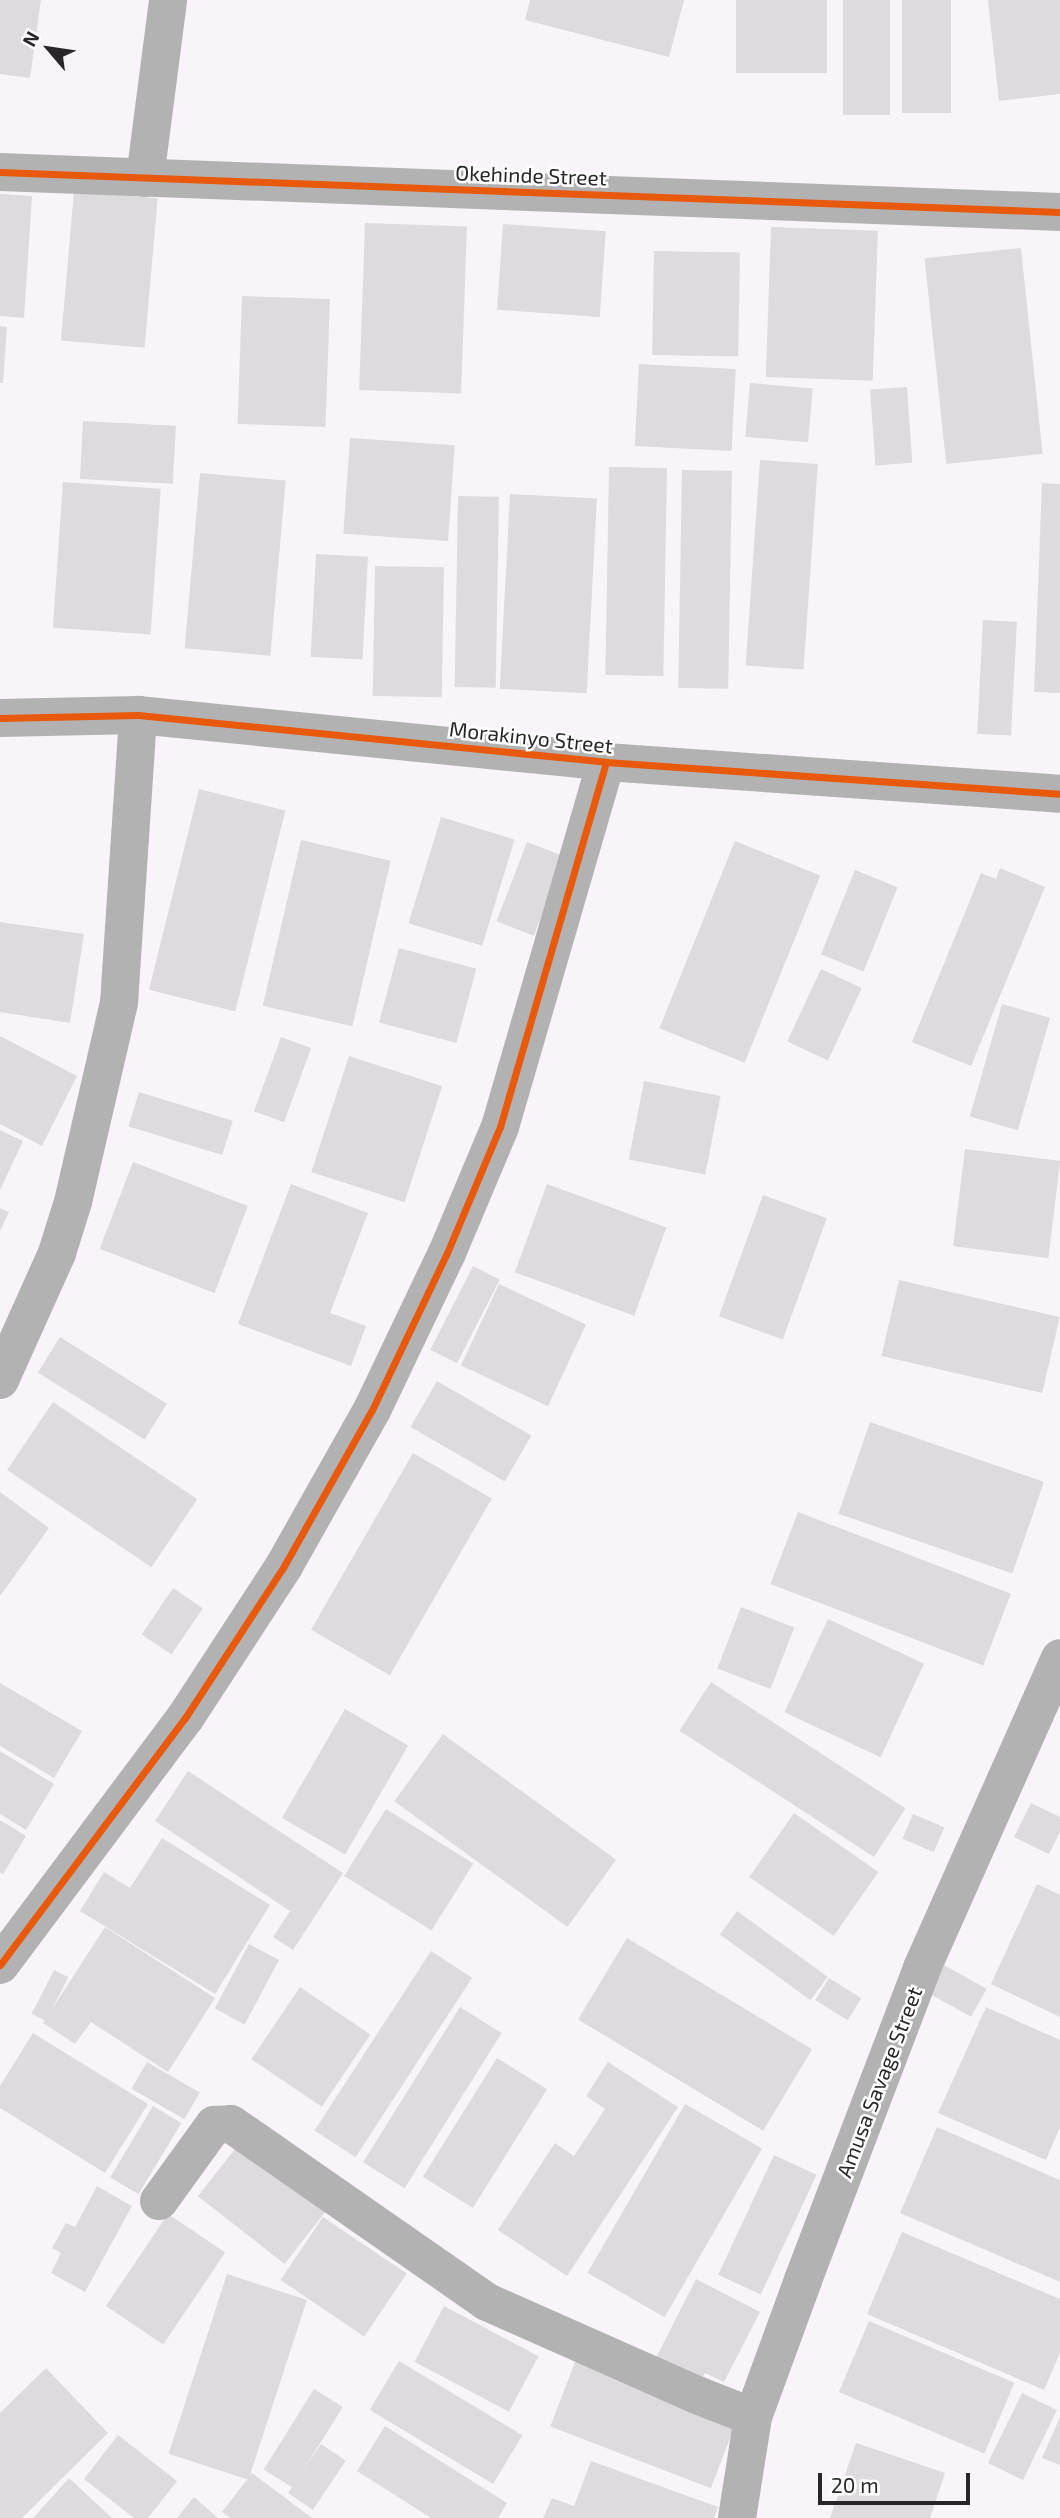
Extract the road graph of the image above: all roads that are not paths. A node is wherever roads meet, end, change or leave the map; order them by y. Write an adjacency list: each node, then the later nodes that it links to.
1 (168, 0): 3 (street)
2 (0, 172): 3 (street, Okehinde Street)
3 (145, 178): 4 (street, Okehinde Street)
4 (1060, 212)
5 (138, 715): 6 (street, Morakinyo Street); 7 (street, Morakinyo Street); 9 (street)
6 (0, 718)
7 (606, 762): 8 (street, Morakinyo Street); 11 (street)
8 (1060, 794)
9 (0, 1380)
10 (1060, 1658): 13 (street, Amusa Savage Street)
11 (0, 1965)
12 (159, 2201): 13 (street)
13 (753, 2417): 14 (street, Amusa Savage Street)
14 (737, 2518)

